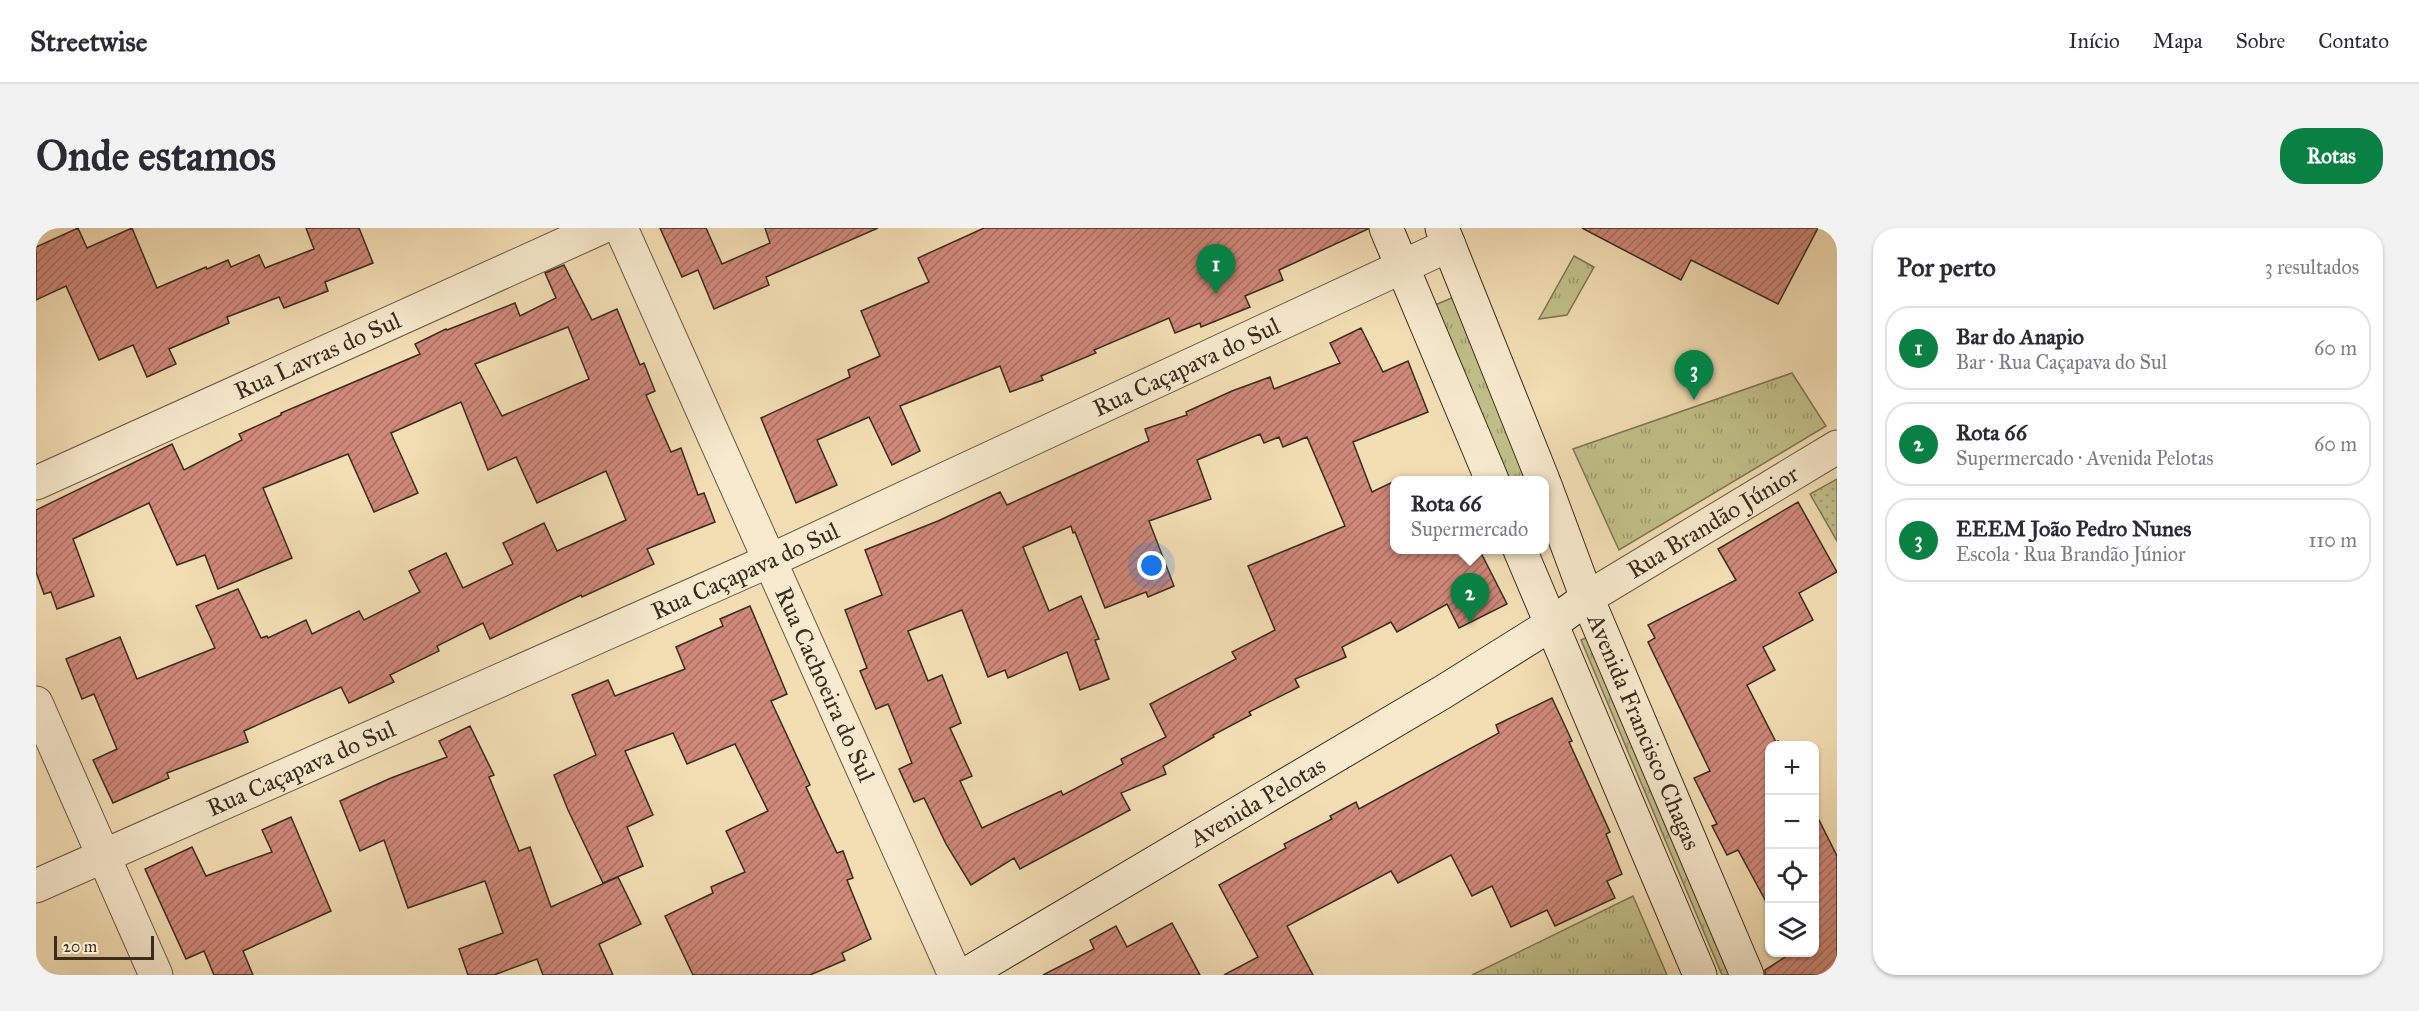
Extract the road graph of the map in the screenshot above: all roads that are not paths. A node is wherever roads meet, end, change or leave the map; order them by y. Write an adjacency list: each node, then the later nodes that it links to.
1 (600, 228): 9 (street, Rua Lavras do Sul)
2 (621, 228): 12 (street, Rua Cachoeira do Sul)
3 (1386, 228): 5 (street)
4 (1445, 237): 5 (street, Rua Caçapava do Sul); 8 (street)
5 (1402, 266): 7 (street); 12 (street, Rua Caçapava do Sul)
6 (1837, 447): 13 (street, Rua Brandão Júnior)
7 (1490, 476)
8 (1541, 476)
9 (36, 483)
10 (1549, 496): 13 (street, Avenida Francisco Chagas)
11 (1522, 554): 14 (street, Avenida Francisco Chagas)
12 (770, 561): 16 (street, Rua Caçapava do Sul); 19 (street, Rua Cachoeira do Sul)
13 (1587, 598): 14 (street, Rua Brandão Júnior); 22 (street, Avenida Francisco Chagas)
14 (1550, 625): 20 (street, Avenida Pelotas); 21 (street, Avenida Francisco Chagas)
15 (36, 704): 16 (street)
16 (104, 856): 17 (street, Rua Caçapava do Sul); 18 (street)
17 (36, 886)
18 (156, 975)
19 (955, 975)
20 (965, 975)
21 (1700, 975)
22 (1746, 975)

